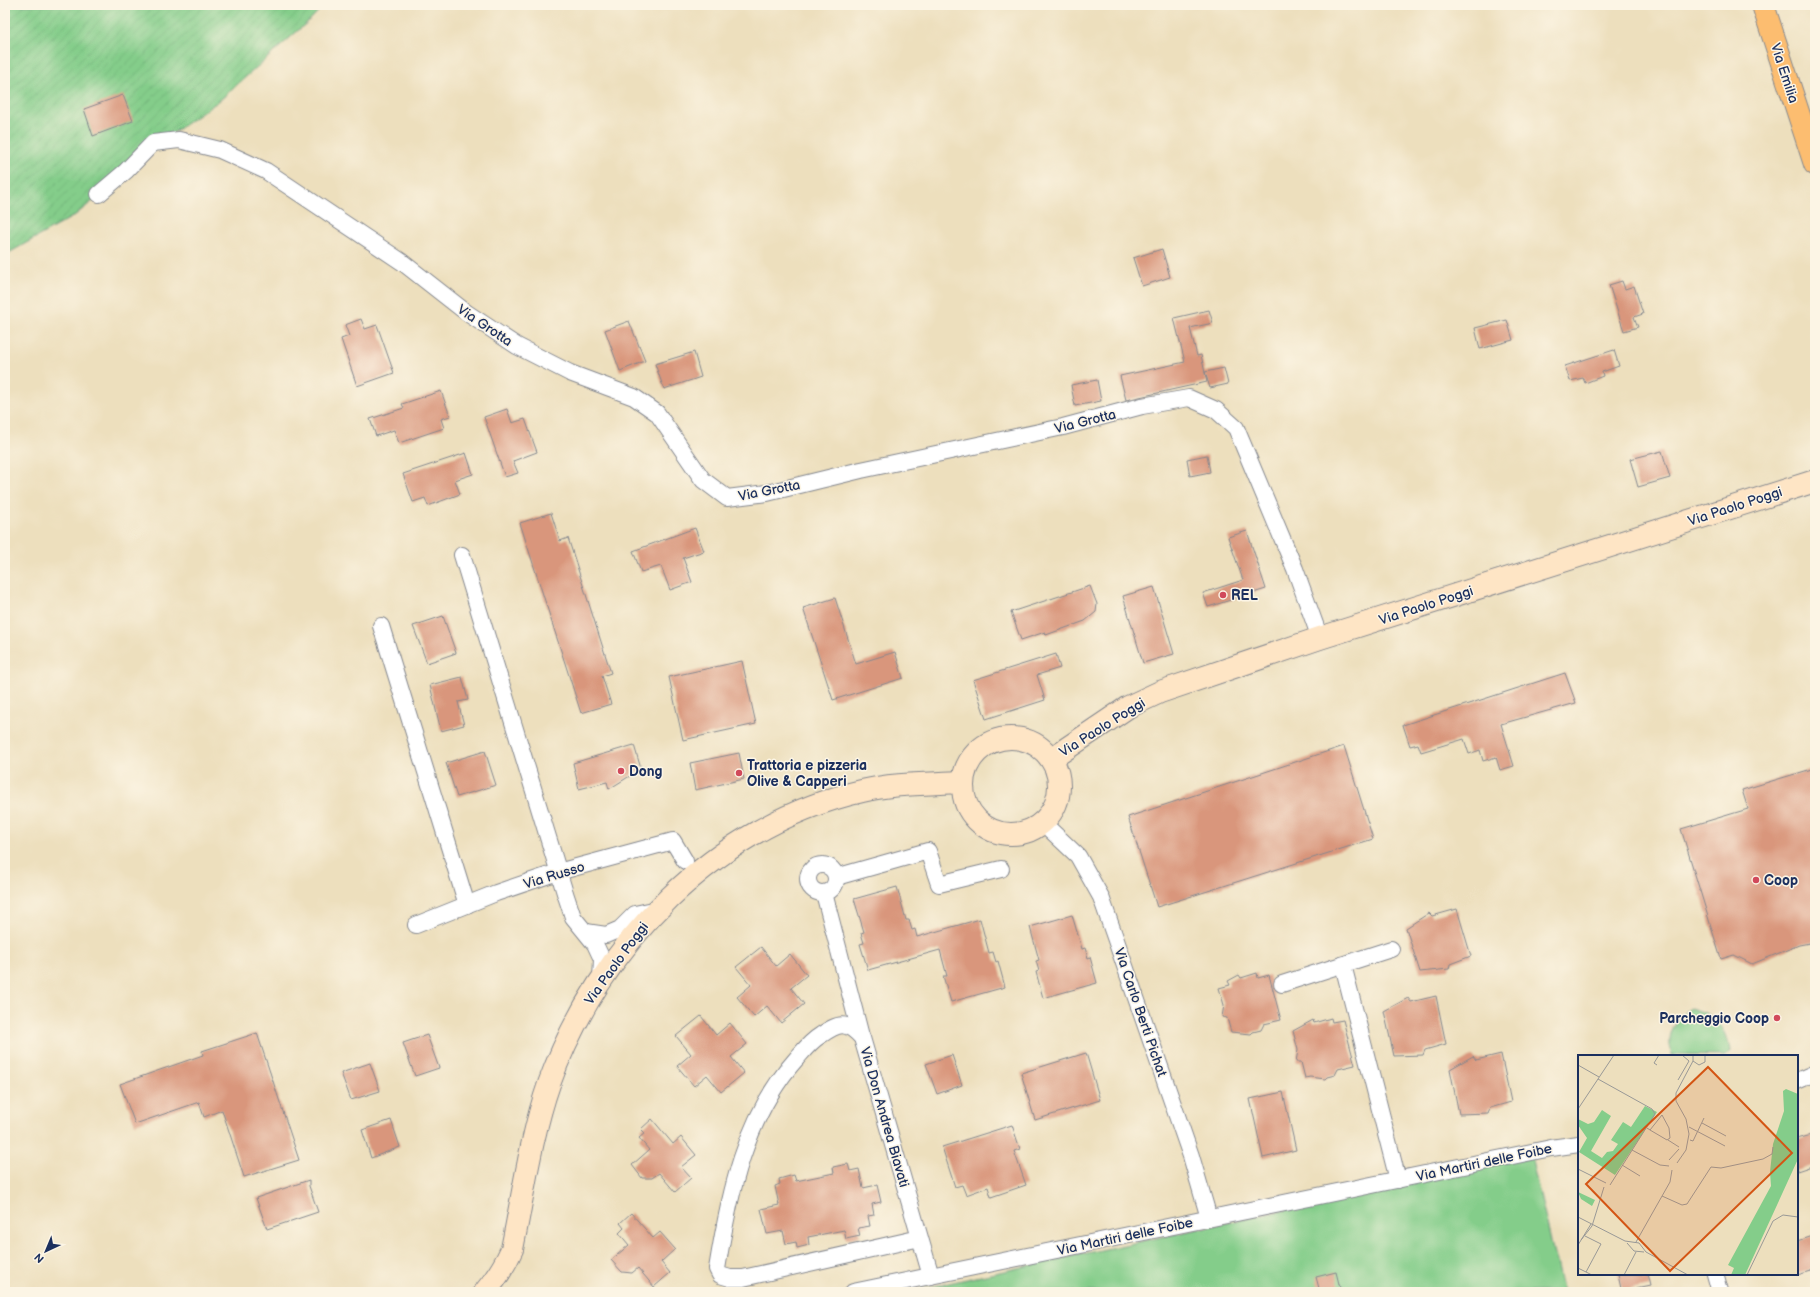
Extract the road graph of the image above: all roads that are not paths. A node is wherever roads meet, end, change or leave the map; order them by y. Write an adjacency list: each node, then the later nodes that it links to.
1 (1763, 5): 2 (main road, Via Emilia)
2 (1815, 164)
3 (99, 194): 7 (street, Via Grotta)
4 (1815, 481): 7 (main road, Via Paolo Poggi)
5 (462, 556): 13 (street)
6 (381, 626): 16 (street)
7 (1320, 638): 8 (main road, Via Paolo Poggi)
8 (1051, 759): 9 (main road); 10 (main road)
9 (962, 782): 10 (main road); 17 (main road, Via Paolo Poggi)
10 (1042, 822): 29 (street, Via Carlo Berti Pichat)
11 (685, 861): 13 (street, Via Russo)
12 (1000, 869): 14 (street)
13 (558, 872): 16 (street, Via Russo); 19 (street)
14 (836, 877): 15 (street); 15 (street)
15 (824, 893): 24 (street)
16 (467, 905): 18 (street, Via Russo)
17 (658, 909): 19 (street); 22 (main road, Via Paolo Poggi)
18 (416, 925)
19 (586, 932): 22 (street)
20 (1391, 949): 21 (street)
21 (1343, 965): 23 (street); 28 (street, Via Martiri delle Foibe)
22 (601, 979): 33 (main road, Via Paolo Poggi)
23 (1282, 984)
24 (862, 1038): 30 (street, Via Don Andrea Biavati); 30 (street, Via Don Andrea Biavati)
25 (1815, 1073): 26 (street)
26 (1798, 1081)
27 (1576, 1143): 28 (street, Via Martiri delle Foibe)
28 (1398, 1180): 29 (street, Via Martiri delle Foibe)
29 (1208, 1218): 32 (street, Via Martiri delle Foibe)
30 (920, 1238): 32 (street, Via Don Andrea Biavati)
31 (1715, 1275): 35 (street)
32 (931, 1276): 34 (street, Via Martiri delle Foibe)
33 (485, 1292)
34 (853, 1292)
35 (1720, 1292)

